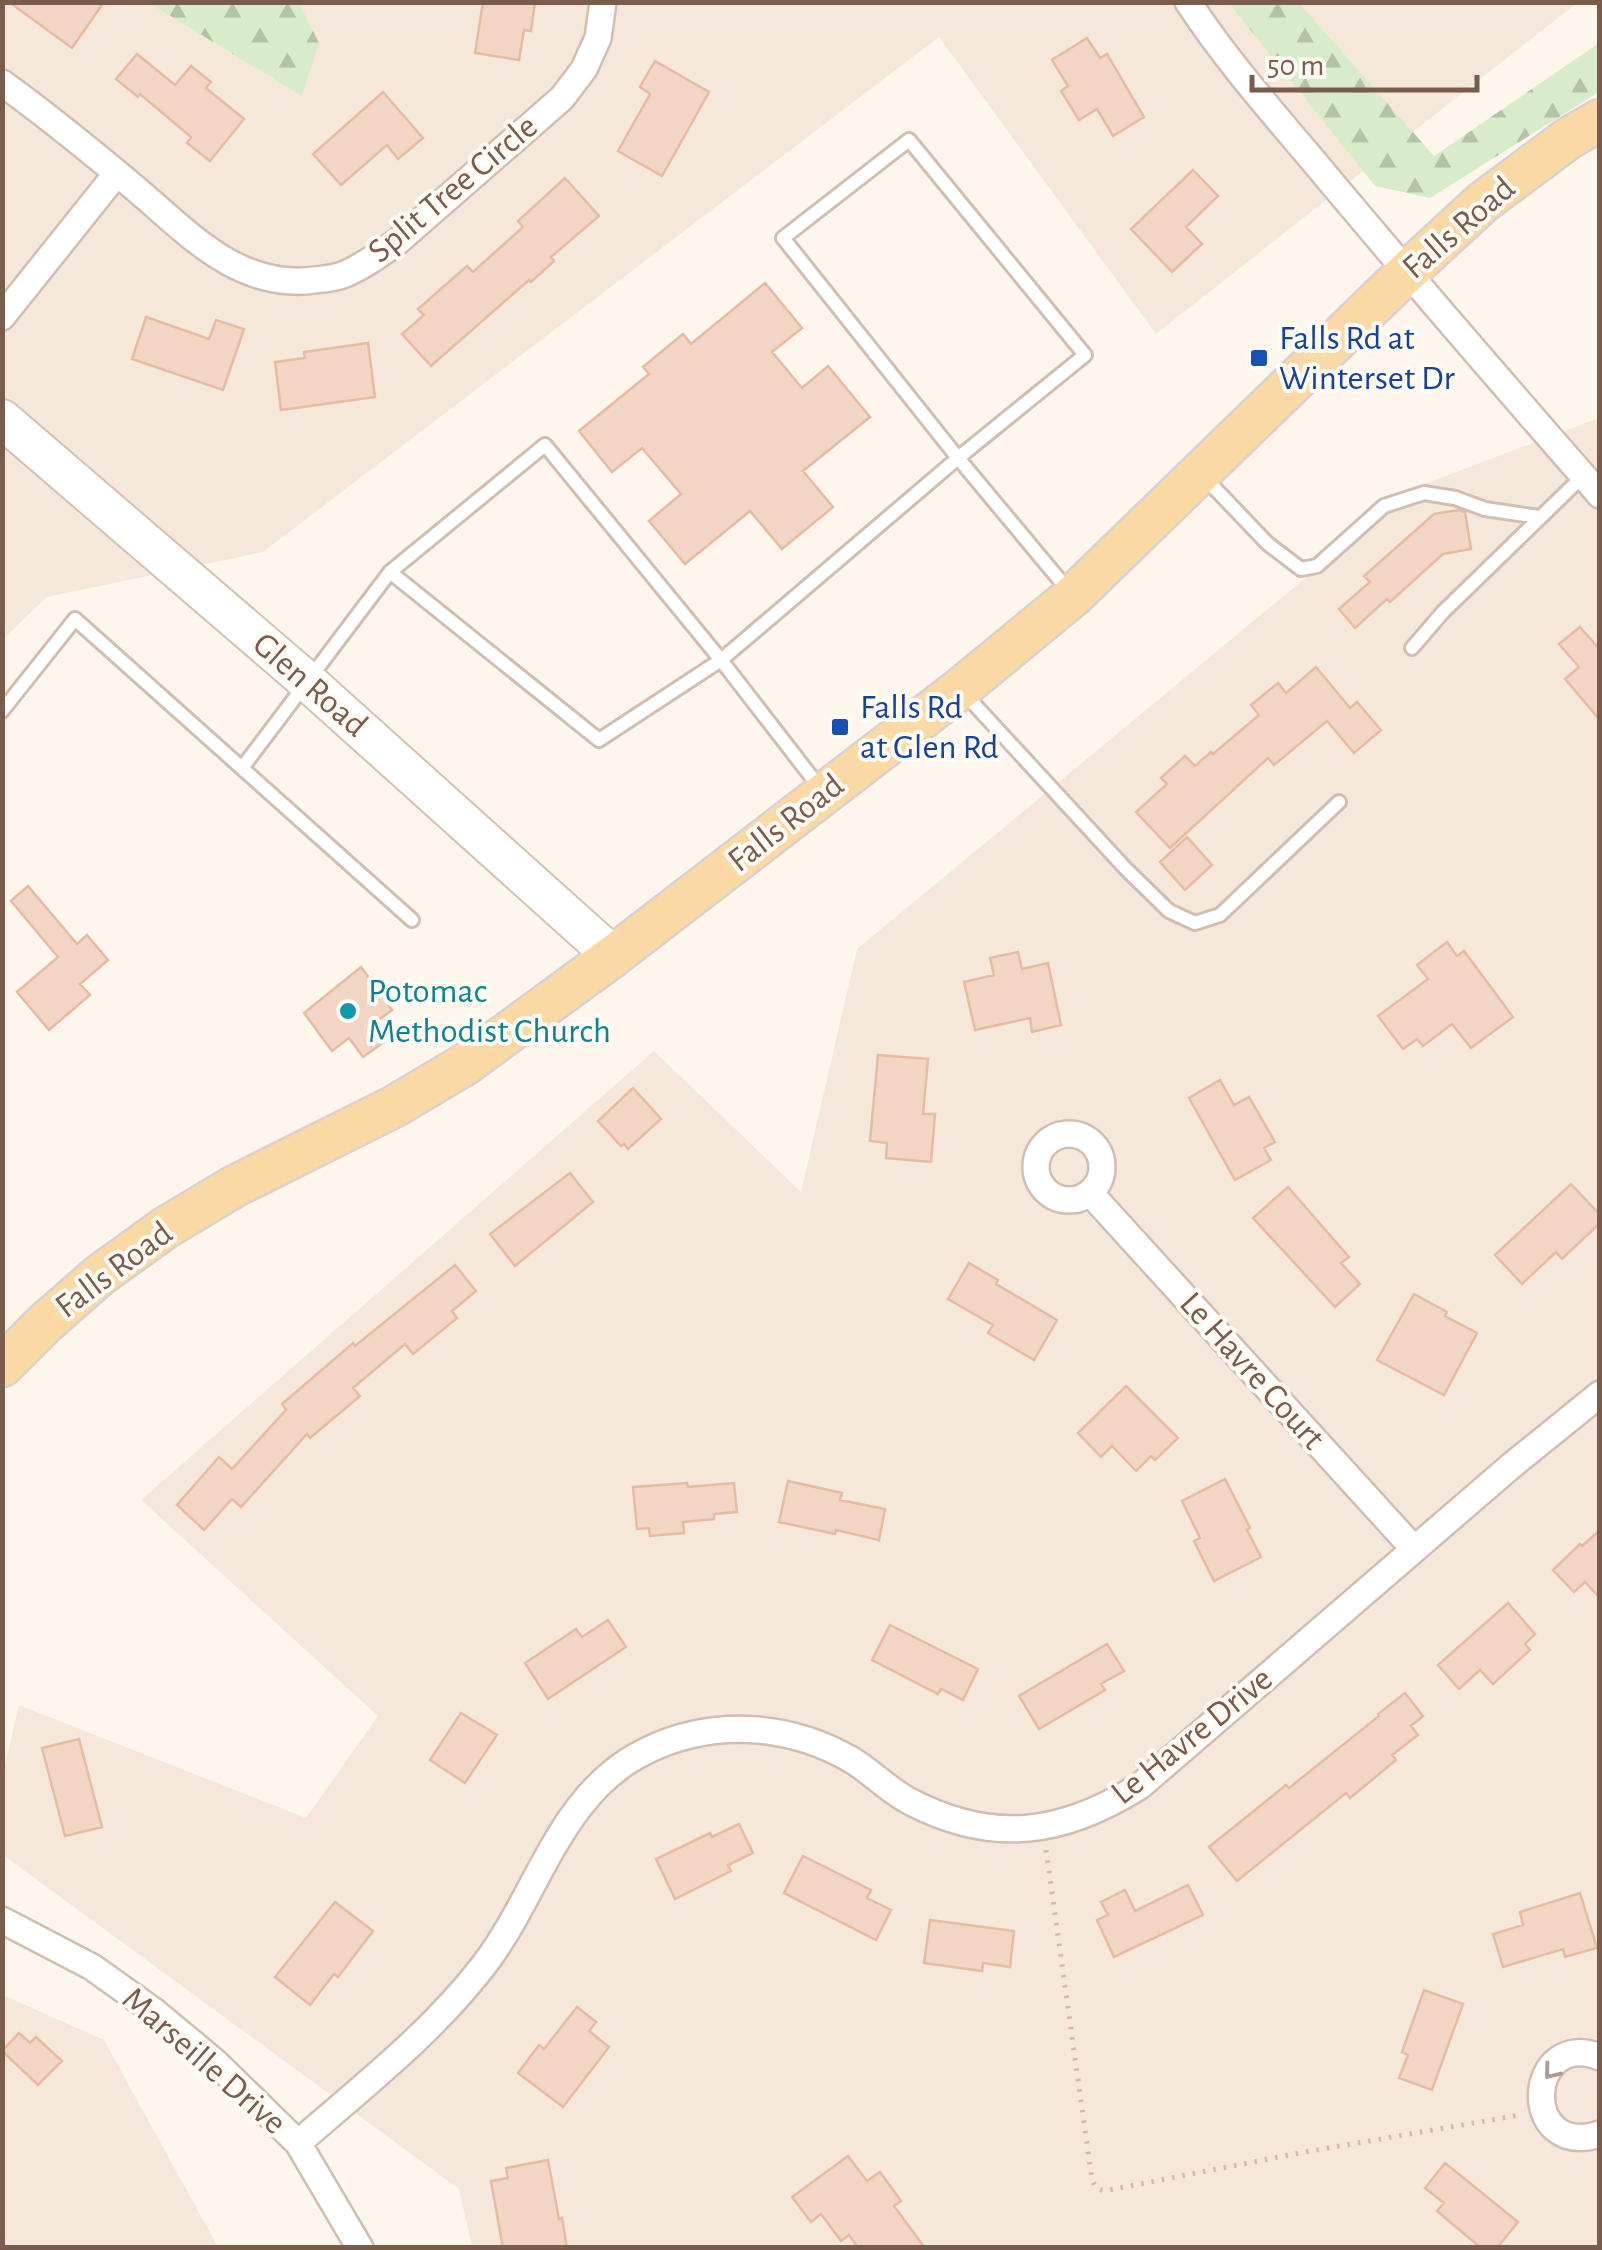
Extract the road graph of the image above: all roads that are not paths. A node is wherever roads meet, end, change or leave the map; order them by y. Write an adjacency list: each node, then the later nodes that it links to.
1 (604, 2): 5 (street, Split Tree Circle)
2 (1188, 2): 6 (street)
3 (2, 83): 5 (street, Split Tree Circle)
4 (1600, 120): 6 (main road, Falls Road)
5 (117, 173): 7 (street)
6 (1407, 272): 10 (main road, Falls Road); 11 (street)
7 (2, 317)
8 (2, 418): 17 (main road, Glen Road)
9 (958, 458): 9 (lane); 14 (lane); 16 (lane)
10 (1201, 474): 12 (lane); 14 (main road, Falls Road)
11 (1591, 485): 12 (lane)
12 (1539, 517): 15 (lane)
13 (390, 572): 16 (lane); 16 (lane); 17 (lane)
14 (1073, 596): 18 (main road, Falls Road)
15 (1412, 648)
16 (722, 660): 21 (lane)
17 (308, 682): 20 (lane); 24 (main road, Glen Road)
18 (960, 689): 21 (main road, Falls Road); 22 (lane)
19 (2, 711): 20 (lane)
20 (242, 768): 23 (lane)
21 (824, 793): 24 (main road, Falls Road)
22 (1339, 802)
23 (412, 920)
24 (614, 956): 26 (main road, Falls Road)
25 (1090, 1193): 28 (street, Le Havre Court)
26 (2, 1366)
27 (1600, 1394): 28 (street, Le Havre Drive)
28 (1414, 1549): 32 (street, Le Havre Drive)
29 (2, 1920): 32 (street, Marseille Drive)
30 (1600, 2058): 31 (street, one-way to 31)
31 (1600, 2134)
32 (298, 2143): 33 (street, Marseille Drive)
33 (360, 2248)

